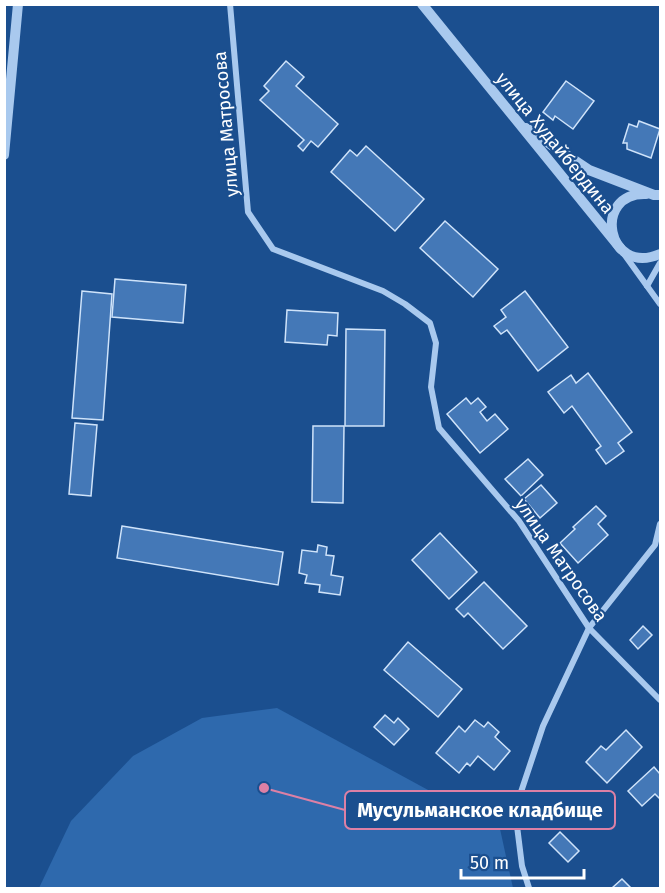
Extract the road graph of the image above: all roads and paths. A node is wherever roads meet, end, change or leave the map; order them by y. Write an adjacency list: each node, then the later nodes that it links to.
1 (18, 4): 5 (street)
2 (230, 4): 13 (street, улица Матросова)
3 (422, 4): 4 (street, улица Худайбердина)
4 (516, 122): 6 (street); 7 (street, улица Худайбердина)
5 (4, 155)
6 (658, 196): 7 (street)
7 (621, 249): 8 (street); 10 (street, улица Худайбердина)
8 (660, 254)
9 (660, 262): 10 (street)
10 (647, 286): 11 (street, улица Худайбердина)
11 (660, 304)
12 (660, 524): 13 (street)
13 (589, 628): 14 (street, улица Матросова); 15 (street)
14 (660, 700)
15 (529, 888)

